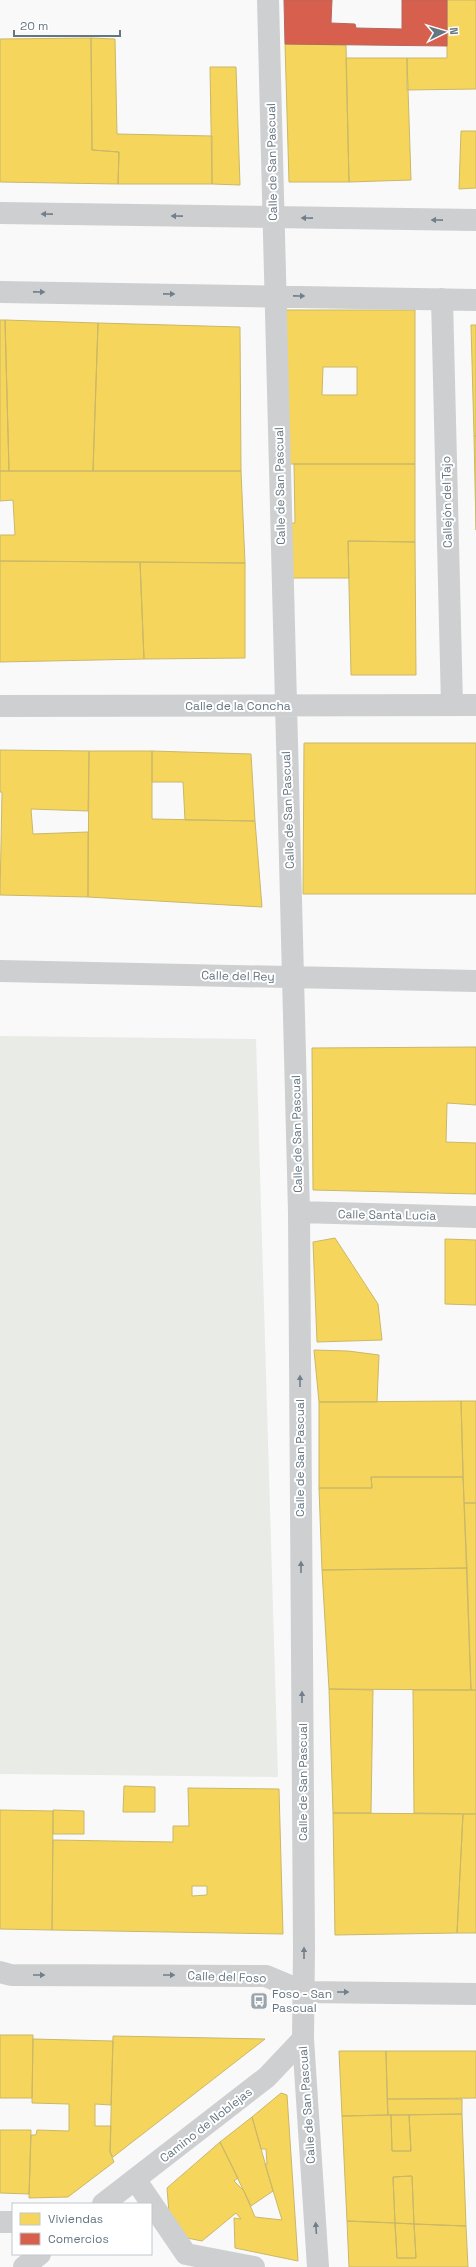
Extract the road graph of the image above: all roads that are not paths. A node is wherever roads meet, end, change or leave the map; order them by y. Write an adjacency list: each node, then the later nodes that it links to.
1 (268, 0): 3 (street, Calle de San Pascual)
2 (0, 214): 3 (street, one-way to 2)
3 (274, 217): 4 (street, one-way to 3); 6 (street, Calle de San Pascual)
4 (476, 220)
5 (0, 292): 6 (street, one-way to 6)
6 (275, 296): 7 (street, one-way to 7); 12 (street, Calle de San Pascual)
7 (442, 299): 8 (street); 9 (street, Callejón del Tajo)
8 (476, 300)
9 (452, 705): 10 (street, Calle de la Concha); 12 (street, Calle de la Concha)
10 (476, 705)
11 (0, 706): 12 (street, Calle de la Concha)
12 (286, 706): 14 (street, Calle de San Pascual)
13 (0, 971): 14 (street, Calle del Rey)
14 (293, 977): 15 (street, Calle del Rey); 16 (street, Calle de San Pascual)
15 (476, 981)
16 (299, 1212): 17 (street, Calle Santa Lucia); 19 (street, Calle de San Pascual, one-way to 16)
17 (476, 1217)
18 (0, 1972): 19 (street, Calle del Foso, one-way to 19)
19 (304, 1992): 20 (street, Calle del Foso, one-way to 20); 21 (street, Calle de San Pascual)
20 (476, 1994)
21 (302, 2039): 22 (street, Camino de Noblejas); 31 (street, Calle de San Pascual, one-way to 21)
22 (135, 2179): 23 (street, Camino de Noblejas); 24 (street)
23 (104, 2203)
24 (151, 2203)
25 (152, 2204): 30 (street)
26 (0, 2222): 27 (street)
27 (12, 2222)
28 (39, 2255): 29 (street)
29 (24, 2267)
30 (254, 2267)
31 (318, 2267)

